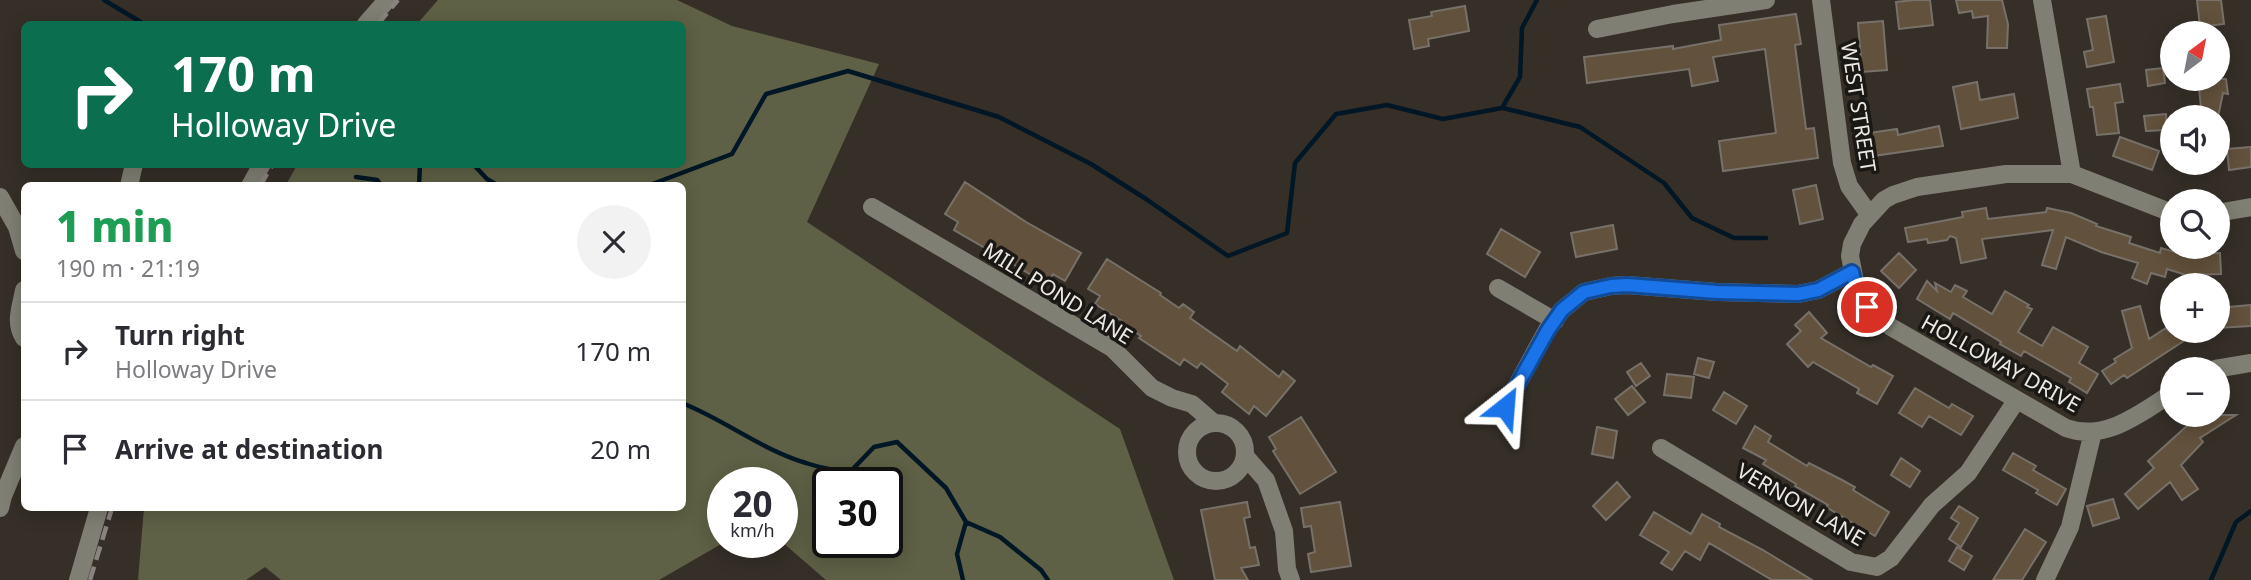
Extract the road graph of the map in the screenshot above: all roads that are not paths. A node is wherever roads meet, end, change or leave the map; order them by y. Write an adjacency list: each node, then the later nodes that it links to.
1 (387, 0): 6 (street)
2 (1766, 0): 5 (street)
3 (1822, 0): 14 (street, WEST STREET)
4 (2042, 0): 8 (street)
5 (1711, 4): 7 (street)
6 (369, 21)
7 (1597, 29)
8 (2072, 174): 12 (street); 14 (street)
9 (0, 197): 15 (street)
10 (873, 207): 26 (street, MILL POND LANE)
11 (2251, 207): 13 (street)
12 (2160, 208)
13 (2230, 212)
14 (1869, 214): 16 (street)
15 (21, 241)
16 (1851, 264): 19 (street); 23 (street, HOLLOWAY DRIVE)
17 (1498, 288): 19 (street)
18 (21, 300): 20 (street)
19 (1555, 321): 25 (street)
20 (21, 330)
21 (2251, 363): 22 (street)
22 (2230, 366)
23 (2016, 401): 27 (street, HOLLOWAY DRIVE); 28 (street, VERNON LANE)
24 (2160, 401): 27 (street, HOLLOWAY DRIVE)
25 (1505, 407)
26 (1214, 423): 30 (street, MILL POND LANE); 30 (street)
27 (2093, 432): 35 (street, HOLLOWAY DRIVE)
28 (1661, 448)
29 (21, 453): 31 (street)
30 (1245, 456): 34 (street, MILL POND LANE)
31 (0, 509)
32 (98, 511): 33 (street)
33 (78, 580)
34 (1291, 580)
35 (2045, 580)

